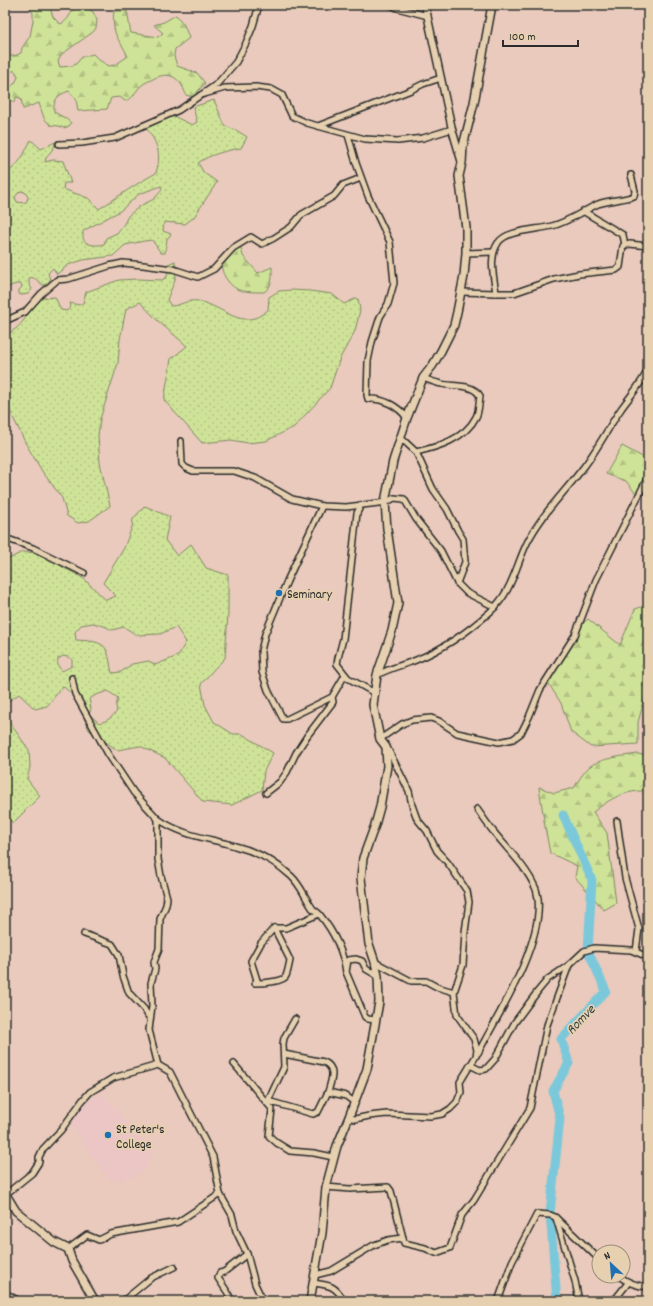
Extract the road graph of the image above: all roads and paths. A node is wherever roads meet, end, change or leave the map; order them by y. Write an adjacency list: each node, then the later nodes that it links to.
1 (258, 5): 7 (street)
2 (391, 5): 5 (street)
3 (425, 5): 5 (street)
4 (492, 5): 12 (main road)
5 (428, 16): 6 (street)
6 (441, 78): 8 (street); 9 (street)
7 (201, 94): 8 (street); 11 (street)
8 (318, 126): 10 (street)
9 (452, 128): 10 (street); 12 (street)
10 (348, 135): 14 (street)
11 (60, 144)
12 (462, 163): 19 (main road)
13 (631, 175): 15 (street)
14 (361, 178): 22 (street); 25 (street)
15 (583, 211): 16 (street); 18 (street)
16 (625, 245): 17 (street); 21 (street)
17 (648, 246)
18 (493, 252): 19 (street); 21 (street)
19 (466, 253): 20 (main road)
20 (461, 292): 21 (street); 24 (main road)
21 (496, 294)
22 (5, 321)
23 (648, 369): 36 (street)
24 (423, 378): 25 (main road); 28 (street)
25 (407, 418): 26 (main road)
26 (401, 438): 28 (street); 30 (main road)
27 (181, 441): 32 (street)
28 (416, 452): 35 (street)
29 (648, 477): 42 (street)
30 (385, 502): 31 (street); 35 (street); 38 (main road)
31 (361, 505): 32 (street); 37 (street)
32 (322, 506): 41 (street)
33 (5, 538): 34 (street)
34 (84, 573)
35 (458, 583): 36 (street)
36 (495, 607): 38 (street)
37 (345, 674): 40 (street); 41 (street)
38 (377, 675): 40 (main road)
39 (72, 678): 46 (street)
40 (374, 690): 42 (main road)
41 (332, 696): 44 (street)
42 (380, 739): 43 (main road)
43 (386, 747): 53 (main road); 57 (street)
44 (266, 793)
45 (476, 809): 62 (street)
46 (158, 819): 48 (street); 58 (street)
47 (617, 822): 51 (street)
48 (320, 914): 49 (street); 55 (street)
49 (274, 928): 49 (street)
50 (84, 934): 58 (street)
51 (636, 951): 52 (street); 54 (street)
52 (648, 957)
53 (375, 962): 56 (main road); 57 (street)
54 (569, 965): 65 (street); 76 (street)
55 (346, 972): 56 (street); 60 (street)
56 (378, 976): 60 (main road)
57 (454, 992): 62 (street)
58 (150, 1019): 64 (street)
59 (295, 1019): 61 (street)
60 (375, 1020): 68 (main road)
61 (284, 1054): 66 (street); 67 (street)
62 (476, 1056): 65 (street)
63 (234, 1064): 69 (street)
64 (158, 1065): 73 (street); 74 (street)
65 (470, 1065): 70 (street)
66 (328, 1092): 67 (street); 68 (street)
67 (268, 1101): 69 (street)
68 (354, 1102): 70 (main road)
69 (272, 1109): 71 (street)
70 (349, 1117): 71 (main road)
71 (333, 1157): 72 (main road)
72 (326, 1187): 76 (street); 81 (main road)
73 (5, 1194): 77 (main road)
74 (220, 1194): 77 (street); 79 (street)
75 (555, 1217): 78 (street); 94 (street); 95 (street)
76 (403, 1238): 81 (street)
77 (68, 1249): 88 (main road)
78 (591, 1251)
79 (247, 1254): 90 (street); 91 (street)
80 (174, 1267): 89 (street)
81 (315, 1275): 82 (main road)
82 (313, 1283): 92 (main road); 93 (street)
83 (627, 1284): 96 (street)
84 (631, 1284): 85 (street)
85 (648, 1287)
86 (5, 1293): 87 (street)
87 (19, 1301)
88 (95, 1301)
89 (123, 1301)
90 (231, 1301)
91 (263, 1301)
92 (310, 1301)
93 (344, 1301)
94 (498, 1301)
95 (579, 1301)
96 (611, 1301)

